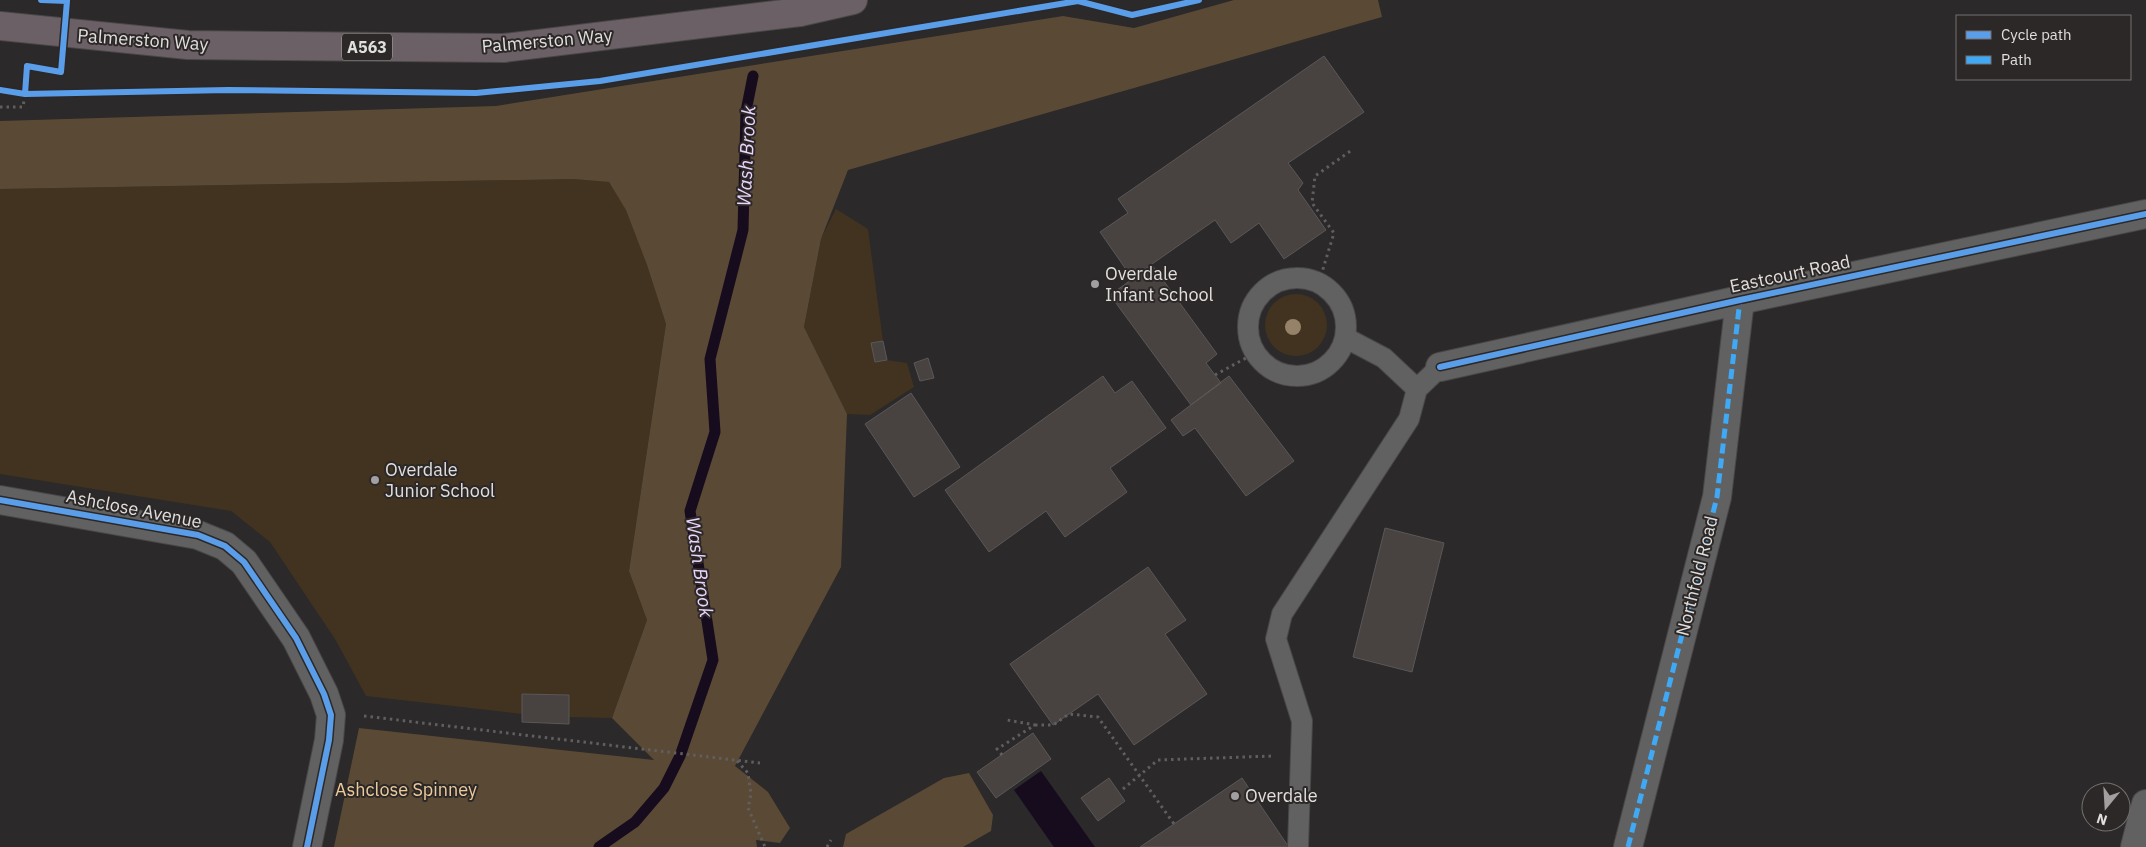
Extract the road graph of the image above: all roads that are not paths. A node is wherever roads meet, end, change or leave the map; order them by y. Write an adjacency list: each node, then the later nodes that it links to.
1 (852, 0): 2 (highway, Palmerston Way / A563)
2 (0, 26)
3 (2146, 214): 4 (street, Eastcourt Road)
4 (1740, 300): 6 (street, Eastcourt Road); 11 (street, Northfold Road)
5 (1346, 338): 5 (lane); 7 (lane)
6 (1440, 367): 7 (lane)
7 (1417, 389): 10 (lane)
8 (0, 500): 9 (street, Ashclose Avenue)
9 (307, 847)
10 (1298, 847)
11 (1628, 847)

